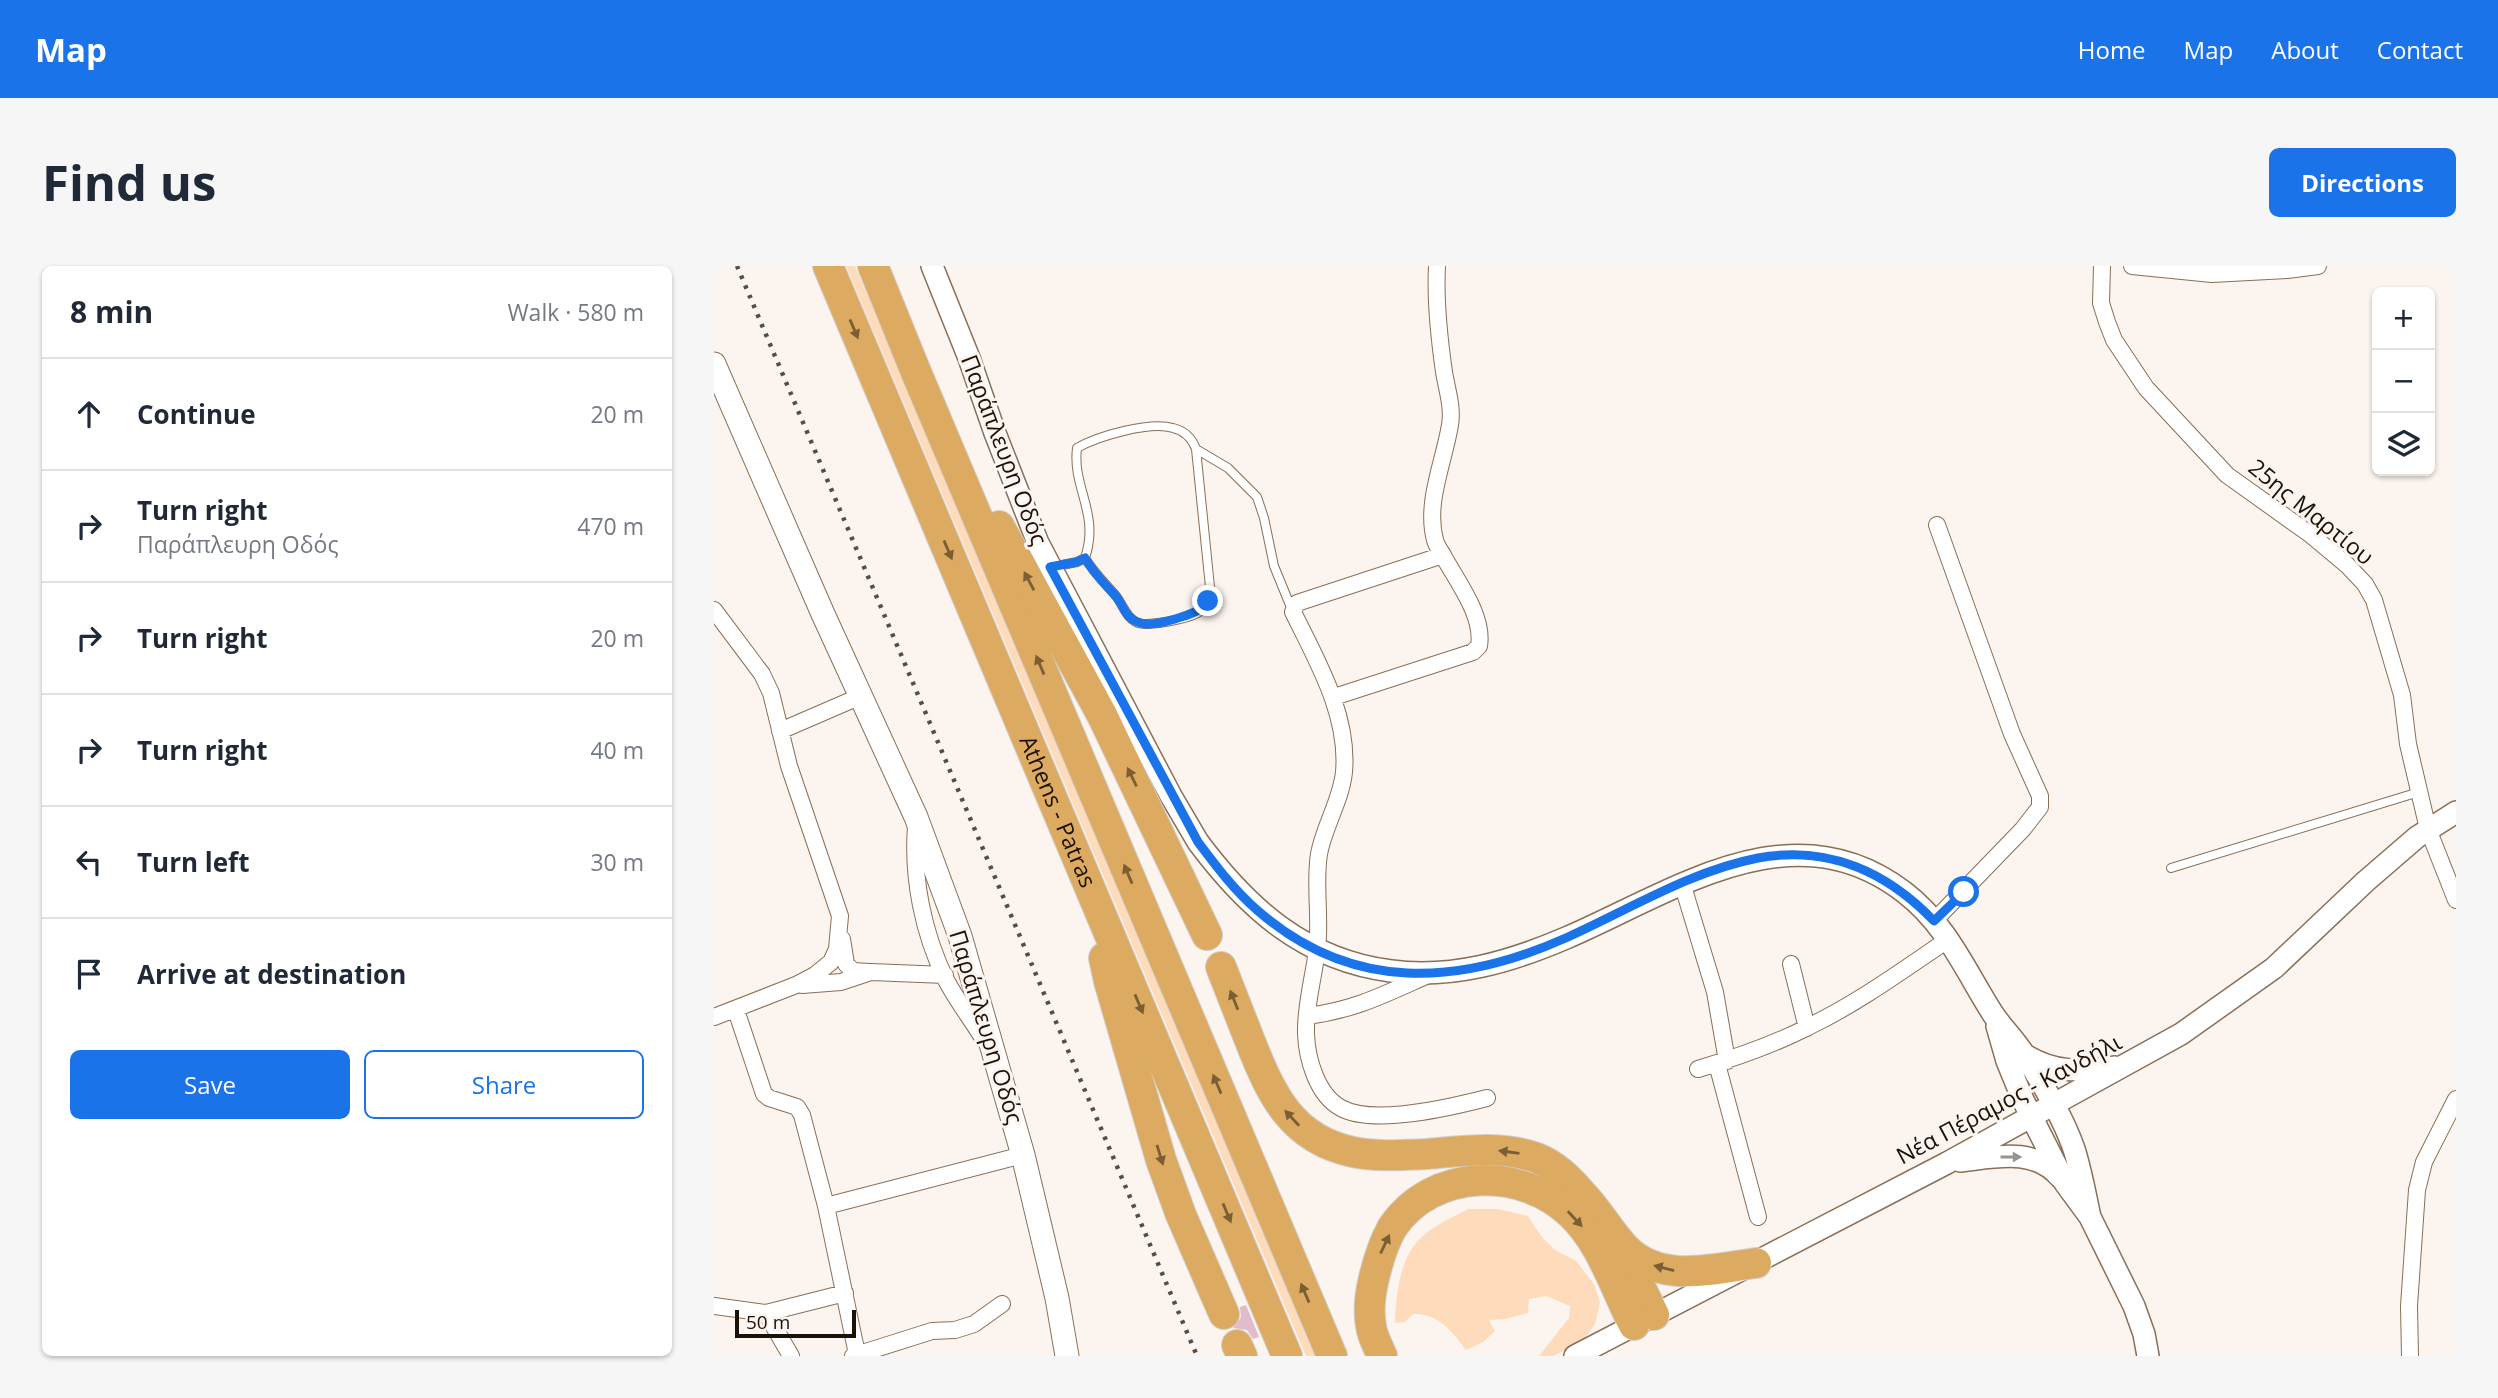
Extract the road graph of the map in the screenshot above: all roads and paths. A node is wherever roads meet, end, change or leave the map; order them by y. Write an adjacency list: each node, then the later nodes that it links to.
1 (828, 266): 26 (highway, Athens - Patras, one-way to 26)
2 (873, 266): 9 (highway, Athens - Patras)
3 (932, 266): 14 (street, Παράπλευρη Οδός)
4 (1437, 266): 12 (street)
5 (2102, 266): 20 (street, 25ης Μαρτίου)
6 (2132, 266): 7 (street)
7 (2318, 266)
8 (714, 364): 17 (main road, Παράπλευρη Οδός)
9 (916, 372): 30 (highway, one-way to 9); 71 (highway, Athens - Patras, one-way to 9)
10 (1196, 449): 13 (lane); 13 (lane); 16 (lane)
11 (1937, 525): 29 (street)
12 (1443, 555): 16 (street); 18 (street)
13 (1085, 558): 14 (lane)
14 (1050, 567): 32 (street, Παράπλευρη Οδός)
15 (714, 610): 19 (street)
16 (1293, 612): 18 (street)
17 (861, 696): 19 (street); 22 (main road, Παράπλευρη Οδός)
18 (1334, 697): 32 (street)
19 (780, 731): 28 (street)
20 (2421, 792): 23 (street, 25ης Μαρτίου); 24 (lane)
21 (2456, 812): 23 (street, Νέα Πέραμος - Κανδήλι)
22 (916, 817): 37 (street); 45 (main road, Παράπλευρη Οδός)
23 (2428, 829): 27 (street, 25ης Μαρτίου); 47 (street, Νέα Πέραμος - Κανδήλι)
24 (2171, 868)
25 (1682, 883): 29 (street, Παράπλευρη Οδός); 36 (street, Παράπλευρη Οδός); 46 (street)
26 (1093, 895): 65 (highway, one-way to 65); 70 (highway, Athens - Patras, one-way to 70)
27 (2456, 900)
28 (840, 916): 35 (street); 38 (street)
29 (1934, 921): 31 (street, Παράπλευρη Οδός)
30 (1207, 935)
31 (1949, 939): 40 (street, Παράπλευρη Οδός); 43 (street)
32 (1317, 950): 36 (street, Παράπλευρη Οδός); 41 (street)
33 (1791, 964): 43 (street)
34 (1221, 967): 59 (highway, one-way to 34)
35 (871, 972): 37 (street); 38 (street)
36 (1431, 974): 41 (street)
37 (944, 975): 45 (street)
38 (796, 985): 39 (street)
39 (736, 1010): 42 (street); 56 (street)
40 (1993, 1014): 44 (street, Παράπλευρη Οδός); 52 (street, Παράπλευρη Οδός)
41 (1307, 1016): 49 (street)
42 (714, 1017)
43 (1807, 1028): 46 (street)
44 (2024, 1055): 47 (street); 51 (street, Παράπλευρη Οδός)
45 (997, 1059): 53 (main road, Παράπλευρη Οδός)
46 (1722, 1062): 48 (street); 57 (street)
47 (2127, 1065): 51 (street, Νέα Πέραμος - Κανδήλι)
48 (1698, 1069)
49 (1487, 1098)
50 (2456, 1099): 75 (street)
51 (2053, 1105): 52 (street, Νέα Πέραμος - Κανδήλι); 58 (street, Παράπλευρη Οδός)
52 (2032, 1116): 54 (street, Νέα Πέραμος - Κανδήλι); 55 (street, Παράπλευρη Οδός)
53 (1023, 1155): 56 (street); 69 (main road, Παράπλευρη Οδός)
54 (1947, 1163): 55 (street, one-way to 55); 60 (street, Νέα Πέραμος - Κανδήλι)
55 (2066, 1183): 58 (street, Παράπλευρη Οδός)
56 (826, 1206): 61 (street)
57 (1758, 1217)
58 (2090, 1217): 74 (street, Παράπλευρη Οδός)
59 (1616, 1237): 60 (highway, one-way to 59); 66 (highway)
60 (1755, 1262): 66 (street, Νέα Πέραμος - Κανδήλι)
61 (845, 1293): 64 (street); 67 (street)
62 (1002, 1304): 67 (street)
63 (714, 1306): 64 (street)
64 (766, 1313): 68 (street)
65 (1224, 1314)
66 (1644, 1320): 72 (highway, one-way to 66); 73 (street, Νέα Πέραμος - Κανδήλι)
67 (855, 1355)
68 (791, 1356)
69 (1067, 1356)
70 (1287, 1356)
71 (1332, 1356)
72 (1382, 1356)
73 (1575, 1356)
74 (2148, 1356)
75 (2410, 1356)

